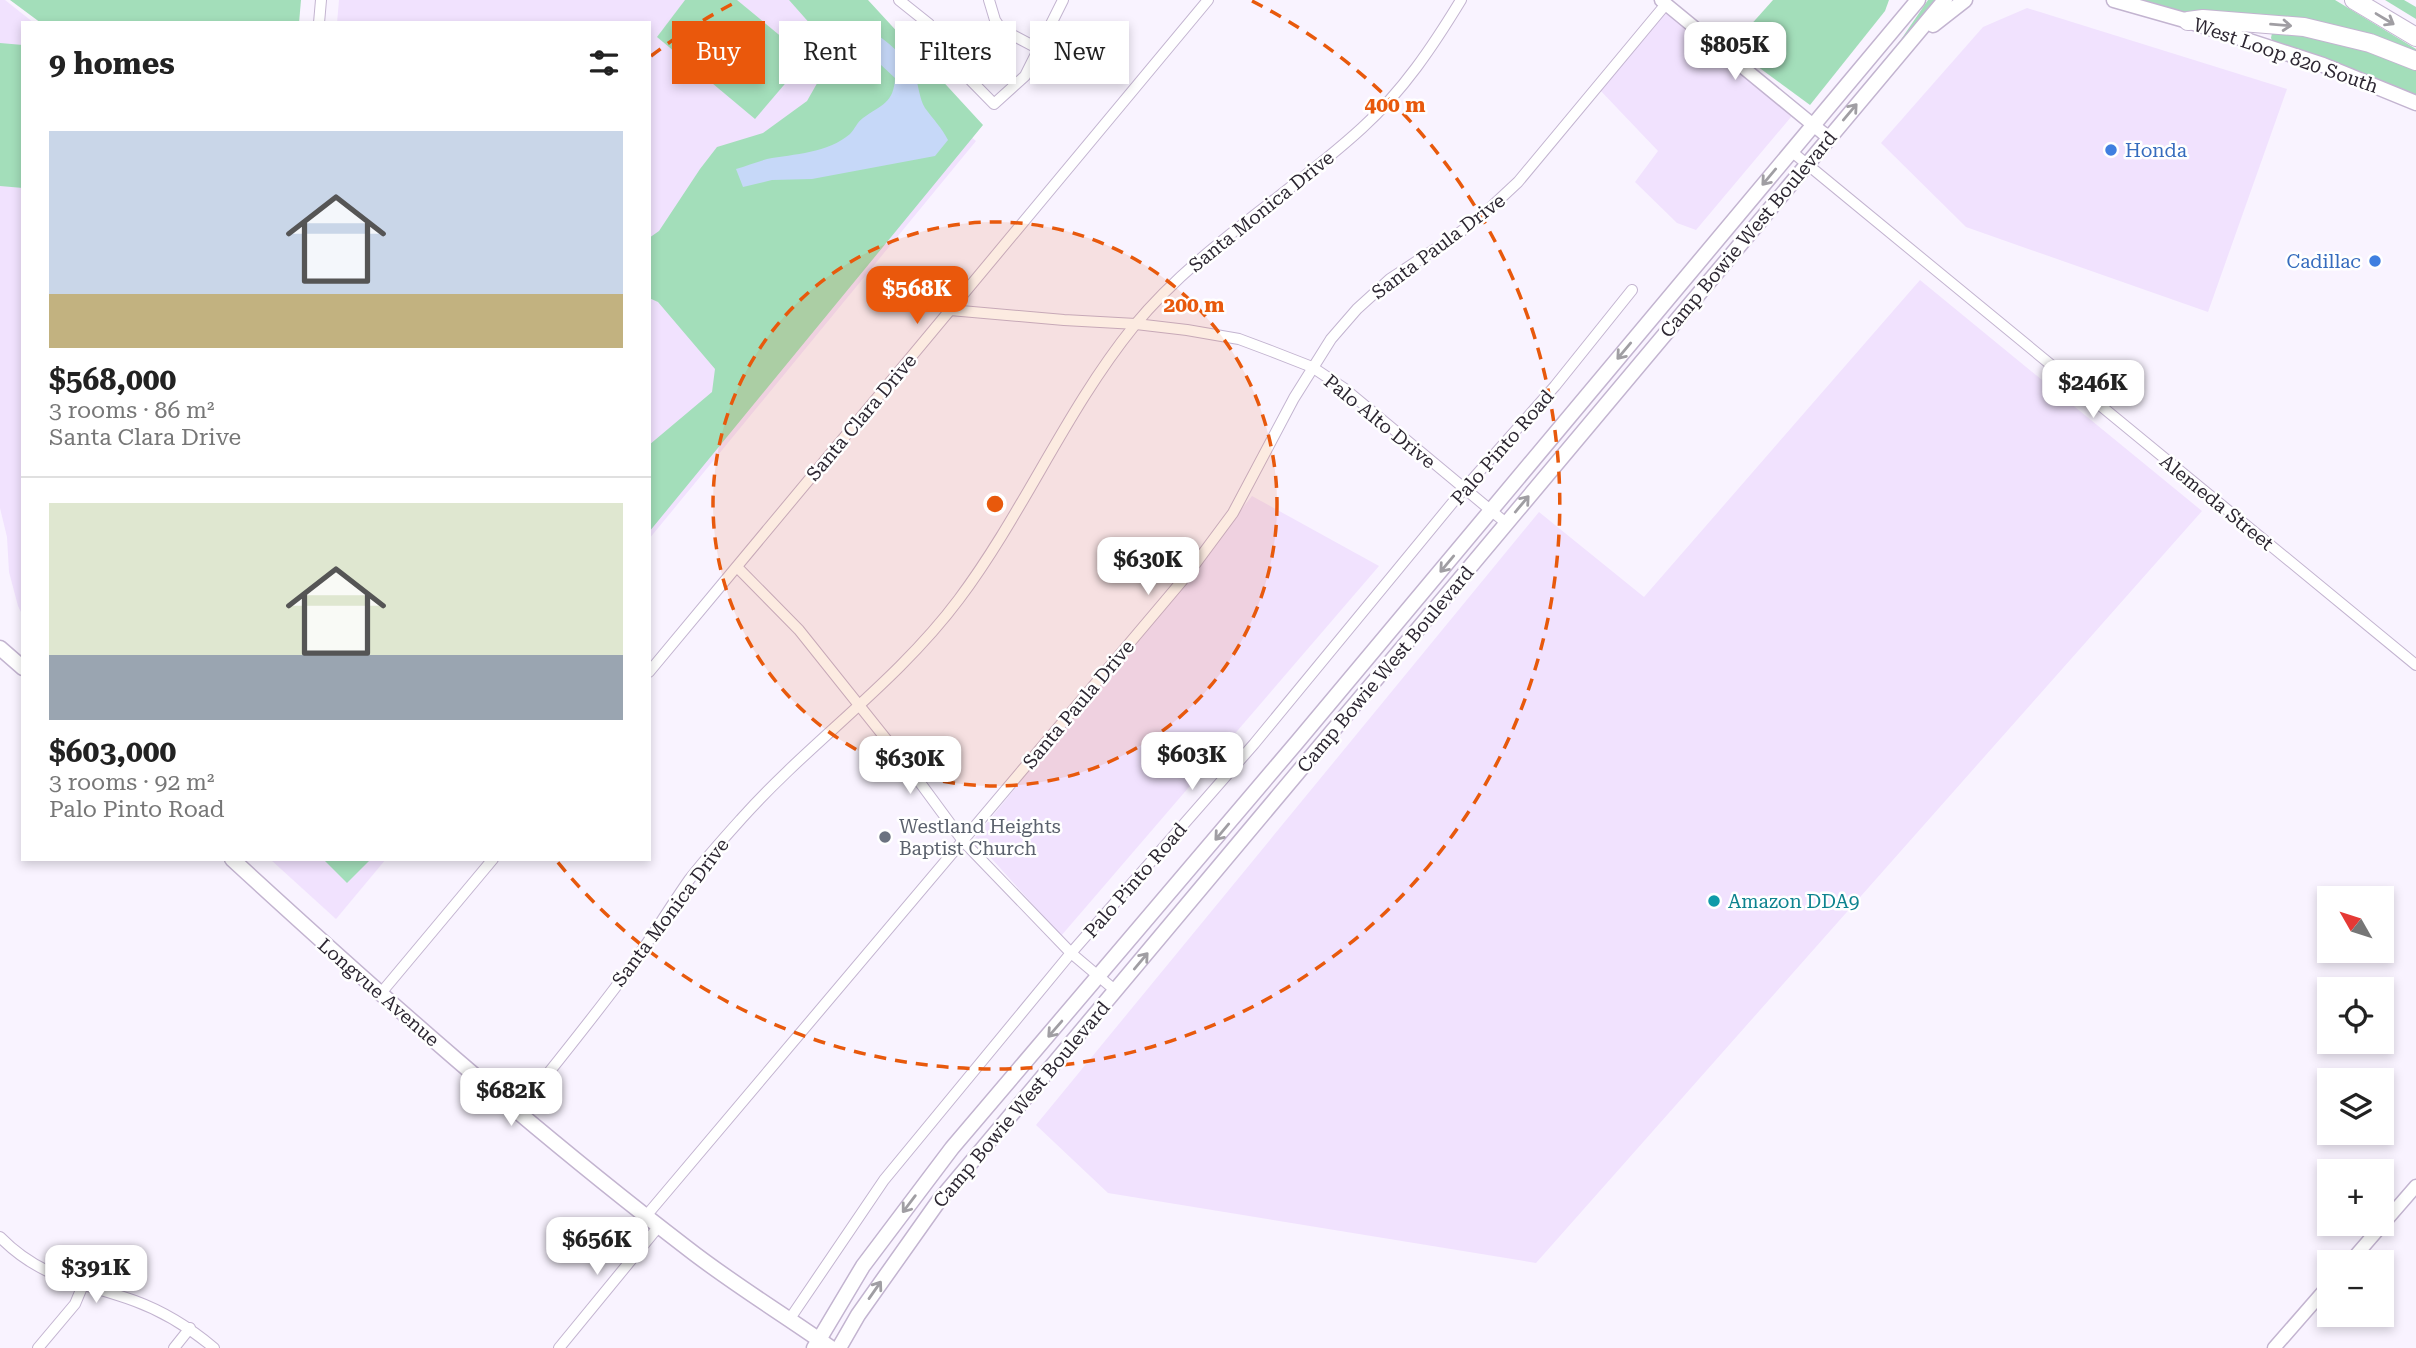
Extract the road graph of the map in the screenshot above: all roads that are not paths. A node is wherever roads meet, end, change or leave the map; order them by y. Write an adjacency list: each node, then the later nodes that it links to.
1 (321, 0): 14 (street)
2 (899, 0): 22 (street)
3 (989, 0): 19 (street)
4 (1063, 0): 15 (street)
5 (1208, 0): 29 (street, Santa Clara Drive)
6 (1461, 0): 30 (street, Santa Monica Drive)
7 (1908, 0): 17 (main road)
8 (1918, 0): 17 (main road, Camp Bowie West Boulevard)
9 (1945, 0): 20 (main road, Camp Bowie West Boulevard)
10 (1965, 0): 20 (main road)
11 (2114, 0): 16 (main road, West Loop 820 South)
12 (2354, 0): 18 (highway, one-way to 18)
13 (1664, 2): 24 (street); 31 (street, Santa Paula Drive)
14 (319, 21)
15 (1053, 21)
16 (2189, 21): 21 (highway, one-way to 21); 23 (main road, West Loop 820 South)
17 (1897, 25): 24 (main road, Camp Bowie West Boulevard)
18 (2416, 37)
19 (1030, 44)
20 (1895, 58): 25 (main road, Camp Bowie West Boulevard, one-way to 20)
21 (2416, 61)
22 (1030, 66)
23 (2416, 103)
24 (1813, 124): 25 (street); 26 (main road, Camp Bowie West Boulevard)
25 (1829, 138): 27 (main road, Camp Bowie West Boulevard)
26 (1791, 151): 27 (street, Alemeda Street); 33 (main road, Camp Bowie West Boulevard, one-way to 33)
27 (1807, 164): 34 (main road, Camp Bowie West Boulevard, one-way to 27); 37 (street, Alemeda Street)
28 (1632, 290): 32 (street, Palo Pinto Road)
29 (950, 310): 30 (street, Palo Alto Drive); 35 (street, Santa Clara Drive)
30 (1136, 324): 31 (street, Palo Alto Drive); 40 (street, Santa Monica Drive)
31 (1312, 368): 32 (street, Palo Alto Drive); 43 (street, Santa Paula Drive)
32 (1463, 490): 33 (street, Palo Alto Drive); 46 (street, Palo Pinto Road)
33 (1492, 511): 34 (street, Palo Alto Drive); 41 (main road, Camp Bowie West Boulevard, one-way to 41)
34 (1506, 523): 42 (main road, Camp Bowie West Boulevard)
35 (737, 567): 39 (street, Santa Clara Drive); 40 (street)
36 (0, 648): 38 (main road)
37 (2416, 665)
38 (21, 666)
39 (651, 670)
40 (859, 706): 43 (street); 50 (street, Santa Monica Drive)
41 (1298, 741): 42 (main road); 47 (main road, Camp Bowie West Boulevard, one-way to 47)
42 (1314, 755): 48 (main road, Camp Bowie West Boulevard, one-way to 42)
43 (963, 841): 46 (street); 52 (street, Santa Paula Drive)
44 (234, 861): 49 (main road, Longvue Avenue)
45 (491, 861): 49 (street)
46 (1071, 953): 47 (street); 58 (street, Palo Pinto Road)
47 (1099, 977): 48 (street); 60 (main road, Camp Bowie West Boulevard, one-way to 60)
48 (1115, 991): 65 (main road, Camp Bowie West Boulevard, one-way to 48)
49 (381, 993): 50 (main road, Longvue Avenue)
50 (518, 1111): 52 (main road, Longvue Avenue)
51 (2416, 1186): 55 (street)
52 (646, 1216): 53 (main road, Longvue Avenue)
53 (659, 1226): 58 (main road, Longvue Avenue); 64 (street)
54 (0, 1237): 56 (street)
55 (2360, 1250)
56 (83, 1284): 59 (street); 61 (street)
57 (2317, 1299): 66 (street)
58 (789, 1320): 60 (main road, Longvue Avenue)
59 (190, 1328): 62 (street); 63 (street)
60 (821, 1345)
61 (38, 1348)
62 (174, 1348)
63 (215, 1348)
64 (559, 1348)
65 (839, 1348)
66 (2274, 1348)

